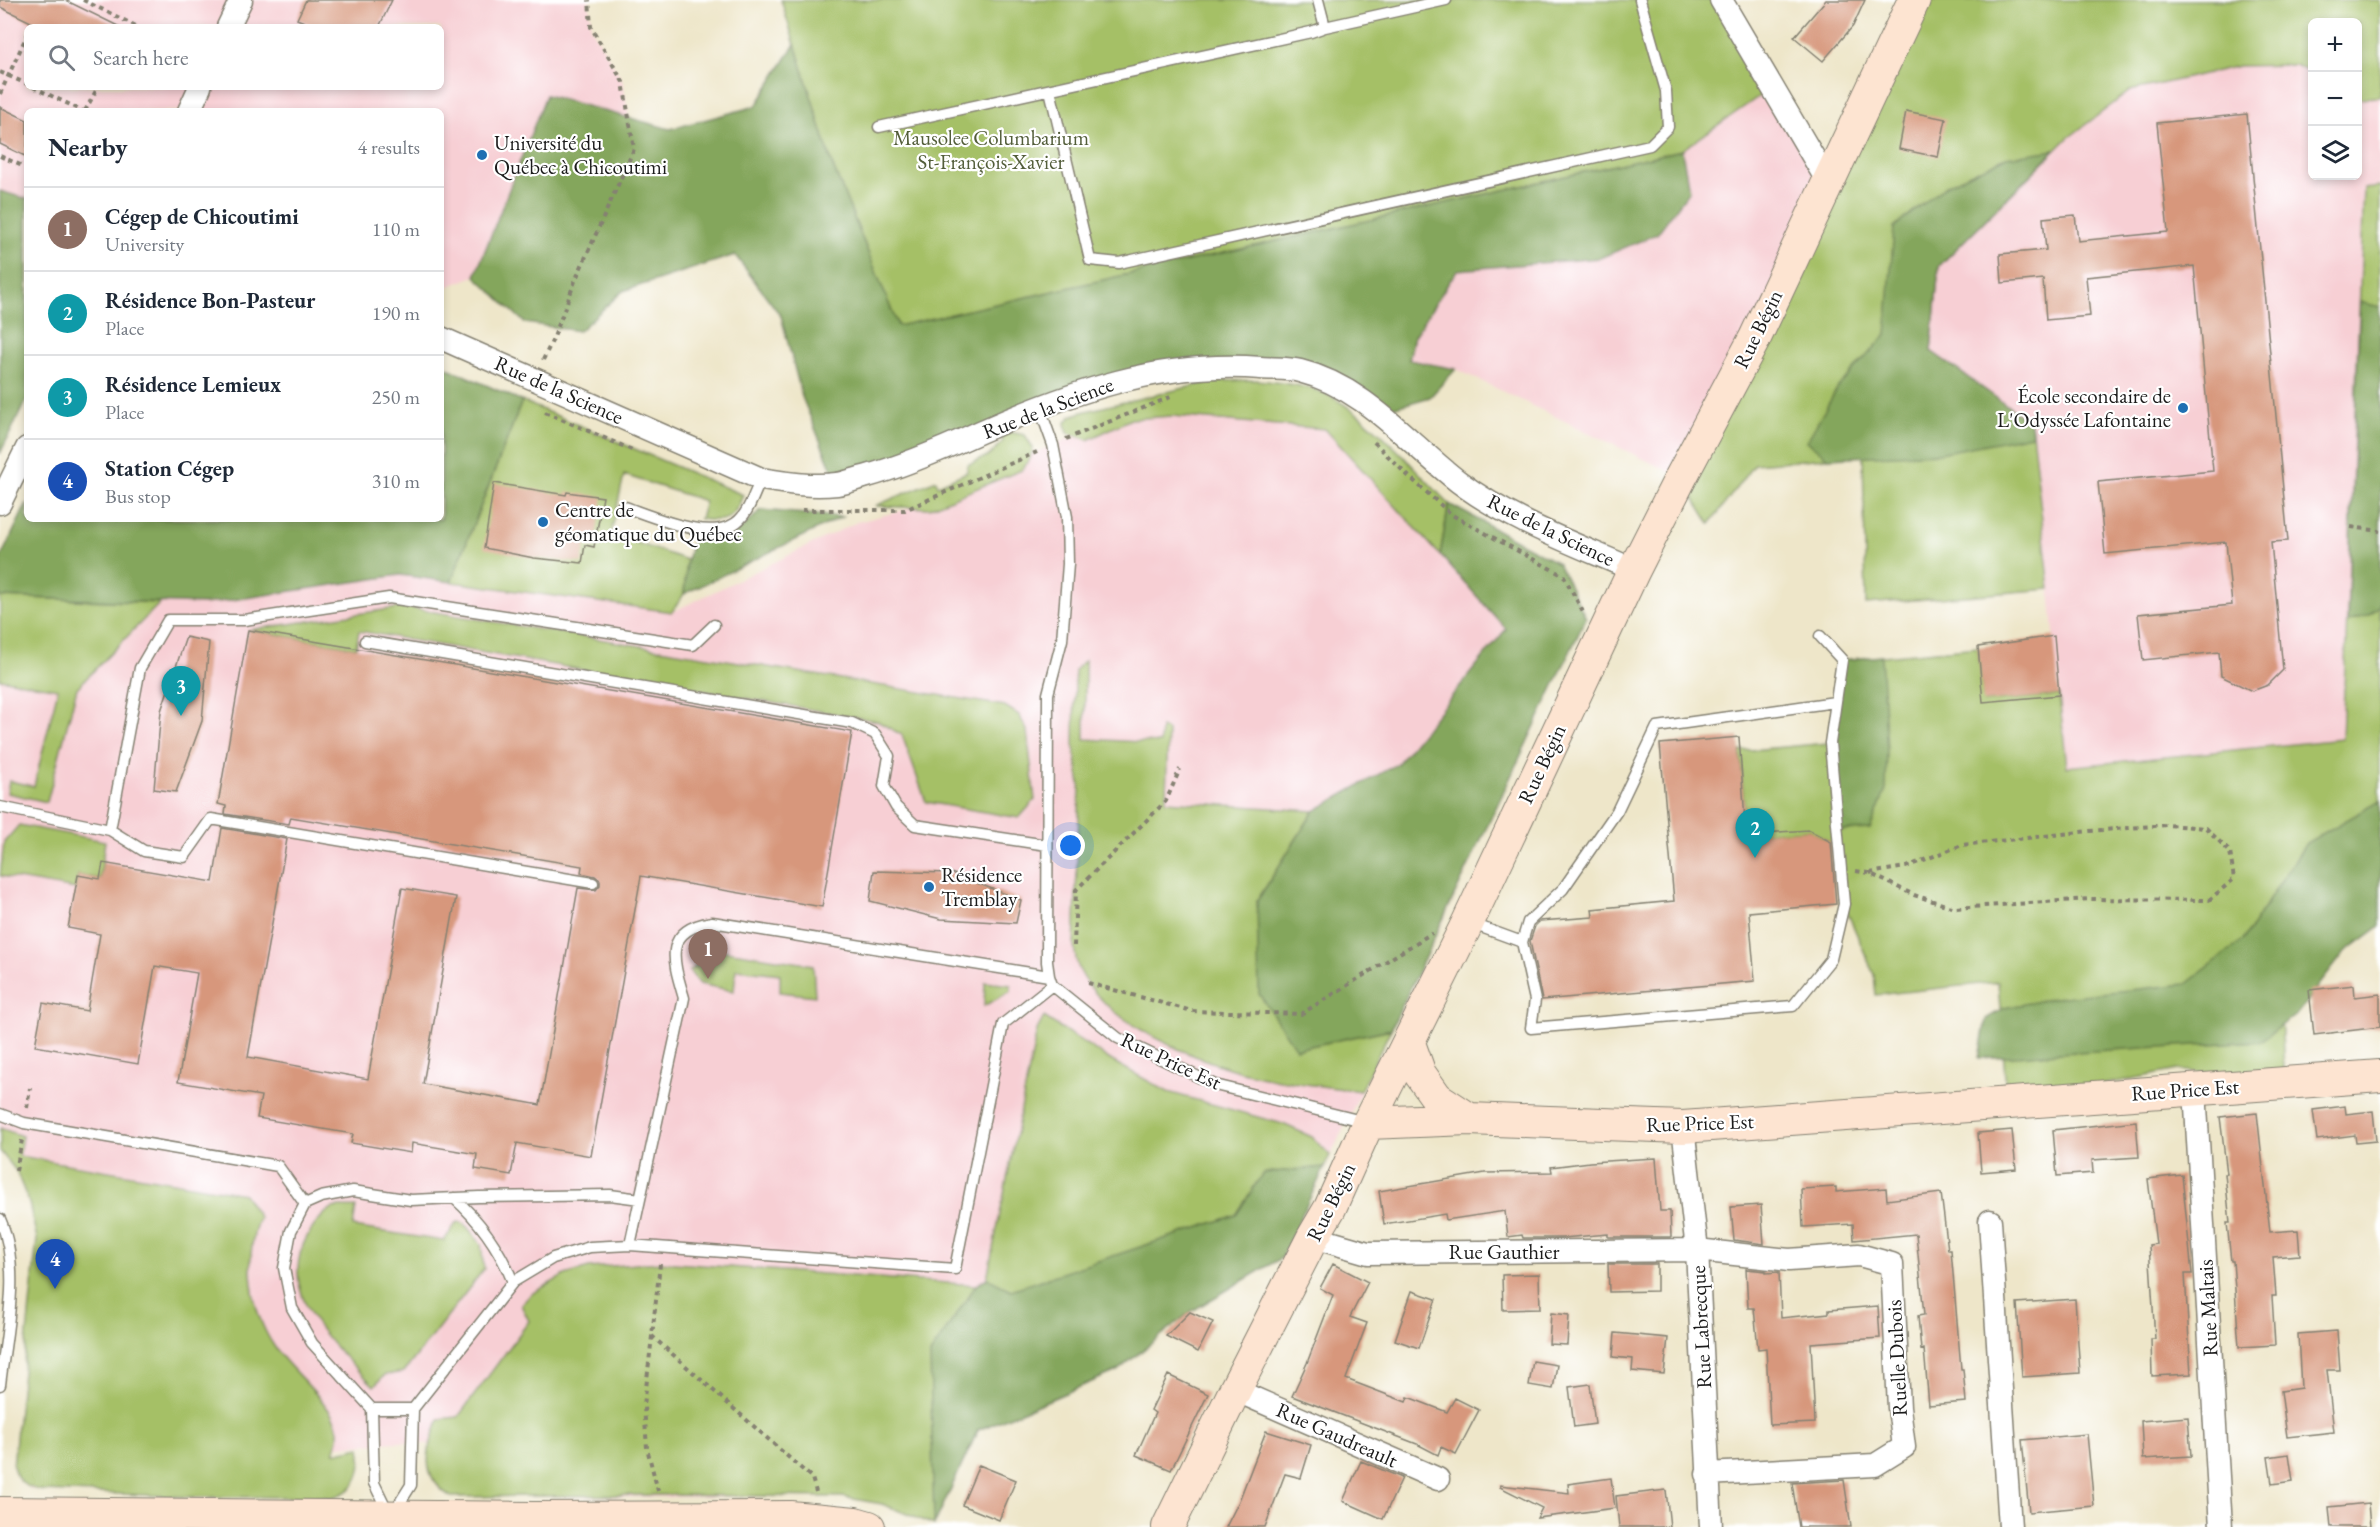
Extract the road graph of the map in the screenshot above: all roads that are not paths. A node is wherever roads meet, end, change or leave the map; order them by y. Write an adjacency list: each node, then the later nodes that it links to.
1 (241, 0): 7 (street)
2 (1318, 0): 8 (lane)
3 (1446, 0): 8 (lane)
4 (1640, 0): 10 (lane)
5 (1721, 0): 13 (street)
6 (1914, 0): 13 (street, Rue Bégin)
7 (229, 24)
8 (1325, 27): 10 (lane)
9 (199, 90): 11 (street)
10 (1050, 90): 12 (lane)
11 (190, 108)
12 (879, 127)
13 (1828, 182): 20 (street, Rue Bégin)
14 (444, 339): 17 (street, Rue de la Science)
15 (1039, 406): 17 (street, Rue de la Science); 20 (street, Rue de la Science); 27 (lane)
16 (24, 454): 18 (street)
17 (760, 478): 19 (lane)
18 (0, 503)
19 (622, 506)
20 (1634, 570): 29 (street, Rue Bégin)
21 (714, 625): 26 (lane)
22 (1820, 636): 24 (lane)
23 (365, 641): 27 (lane)
24 (1835, 702): 30 (lane); 30 (lane)
25 (0, 807): 26 (lane)
26 (110, 830): 28 (lane)
27 (1047, 845): 31 (lane)
28 (593, 883)
29 (1454, 925): 30 (lane); 32 (street, Rue Bégin)
30 (1522, 942)
31 (1051, 980): 37 (lane, Rue Price Est); 40 (lane); 45 (lane)
32 (1409, 1043): 36 (street); 37 (street, Rue Bégin)
33 (2380, 1076): 34 (street, Rue Price Est)
34 (2195, 1090): 38 (street, Rue Price Est); 61 (street, Rue Maltais)
35 (0, 1114): 41 (lane)
36 (1469, 1119): 37 (street, Rue Price Est); 38 (street, Rue Price Est)
37 (1368, 1123): 44 (street, Rue Bégin)
38 (1683, 1127): 46 (street, Rue Labrecque)
39 (454, 1198): 40 (lane); 41 (lane); 47 (lane)
40 (640, 1199): 45 (lane)
41 (305, 1204): 50 (lane)
42 (0, 1219): 48 (lane)
43 (1990, 1221): 60 (street)
44 (1313, 1237): 46 (street, Rue Gauthier); 49 (street, Rue Bégin)
45 (630, 1245): 47 (lane)
46 (1697, 1250): 52 (street, Rue Labrecque); 52 (street, Ruelle Dubois)
47 (513, 1282): 51 (lane)
48 (0, 1385)
49 (1235, 1390): 53 (street, Rue Gaudreault); 57 (street, Rue Bégin)
50 (372, 1409): 51 (lane); 55 (lane)
51 (413, 1409): 55 (lane)
52 (1707, 1474): 59 (street, Rue Labrecque)
53 (1438, 1479)
54 (0, 1513): 55 (street)
55 (391, 1522): 56 (street)
56 (708, 1522): 58 (street)
57 (1166, 1523)
58 (869, 1527)
59 (1711, 1527)
60 (2010, 1527)
61 (2221, 1527)

